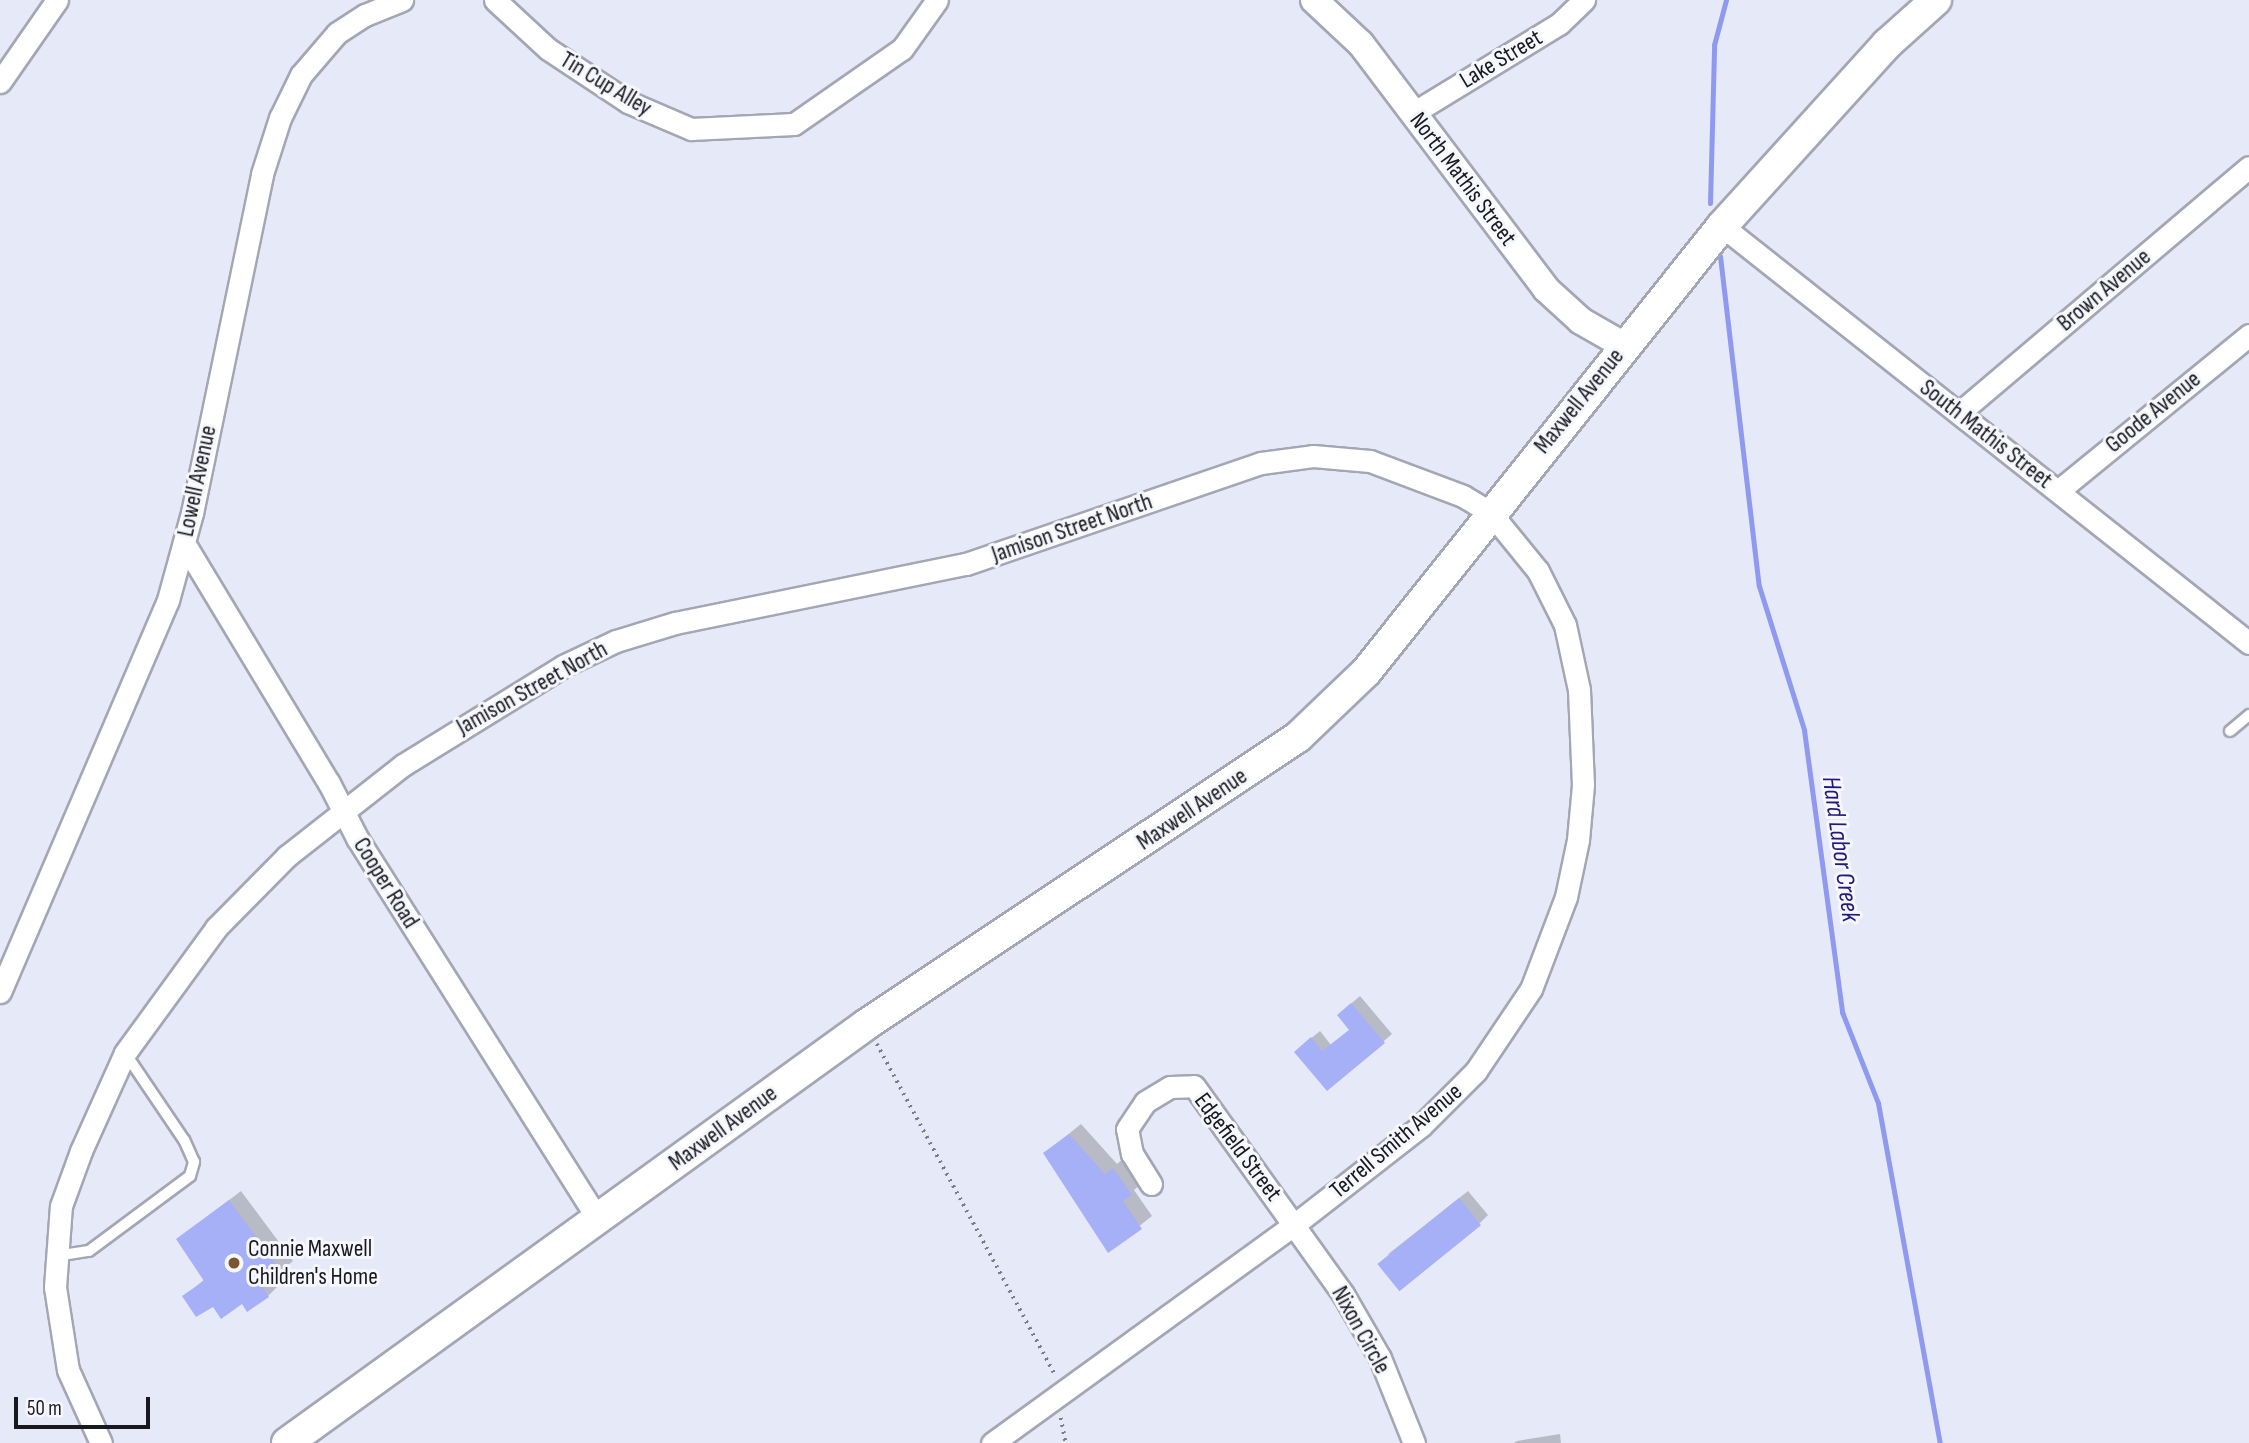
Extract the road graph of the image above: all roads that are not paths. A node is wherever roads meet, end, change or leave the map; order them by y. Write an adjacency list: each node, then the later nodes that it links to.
1 (57, 0): 8 (street)
2 (402, 0): 17 (street, Lowell Avenue)
3 (495, 0): 4 (street, Tin Cup Alley)
4 (937, 0)
5 (1314, 0): 9 (street, North Mathis Street)
6 (1584, 0): 9 (street, Lake Street)
7 (1936, 0): 11 (main road, Maxwell Avenue)
8 (0, 82)
9 (1413, 113): 13 (street, North Mathis Street)
10 (2249, 167): 14 (street, Brown Avenue)
11 (1722, 226): 13 (main road, Maxwell Avenue); 14 (street, South Mathis Street)
12 (2249, 335): 15 (street, Goode Avenue)
13 (1623, 345): 16 (main road, Maxwell Avenue)
14 (1959, 413): 15 (street, South Mathis Street)
15 (2058, 491): 18 (street, South Mathis Street)
16 (1490, 512): 21 (street, Jamison Street North); 25 (main road, Maxwell Avenue); 26 (street, Terrell Smith Avenue)
17 (184, 543): 21 (street, Cooper Road); 22 (street, Lowell Avenue)
18 (2249, 643)
19 (2249, 715): 20 (lane)
20 (2230, 731)
21 (343, 811): 23 (street, Jamison Street North); 25 (street, Cooper Road)
22 (0, 992)
23 (125, 1053): 27 (street, Jamison Street North); 27 (lane)
24 (1151, 1184): 26 (street, Edgefield Street)
25 (597, 1218): 29 (main road, Maxwell Avenue)
26 (1295, 1224): 30 (street, Terrell Smith Avenue); 31 (street, Nixon Circle)
27 (56, 1256): 28 (street, Jamison Street North)
28 (102, 1443)
29 (287, 1443)
30 (992, 1443)
31 (1414, 1443)

